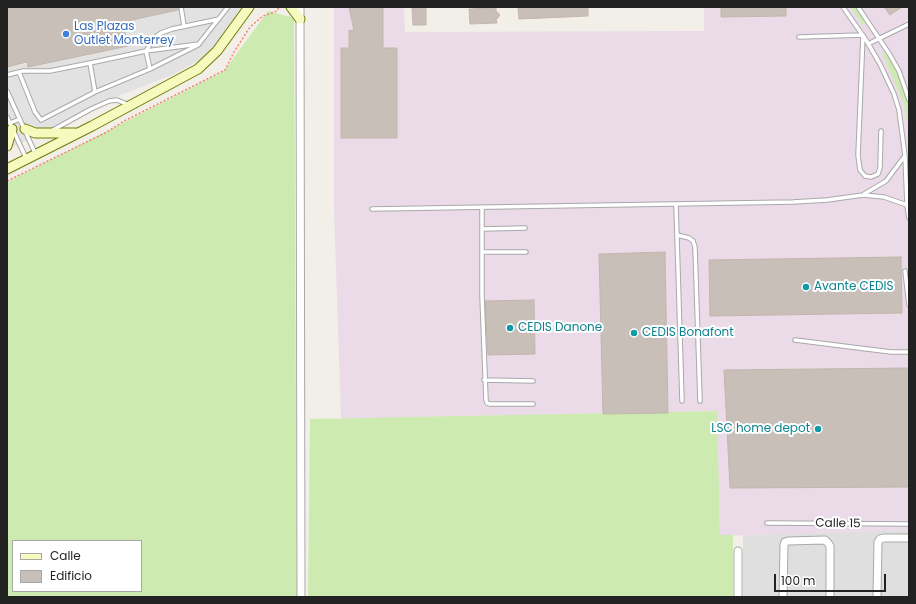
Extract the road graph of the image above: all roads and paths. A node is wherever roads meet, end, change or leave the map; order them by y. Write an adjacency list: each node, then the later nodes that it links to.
1 (181, 7): 12 (lane)
2 (228, 7): 9 (lane)
3 (258, 7): 8 (street)
4 (291, 7): 10 (street)
5 (300, 7): 10 (street)
6 (843, 7): 13 (lane)
7 (858, 7): 15 (lane)
8 (246, 11): 26 (street)
9 (219, 19): 12 (lane); 16 (lane)
10 (300, 19): 63 (street)
11 (909, 24): 15 (lane)
12 (184, 26): 18 (lane)
13 (863, 35): 14 (lane); 17 (lane); 31 (lane)
14 (799, 37)
15 (879, 38): 17 (lane); 25 (lane)
16 (200, 44): 18 (lane); 20 (lane)
17 (868, 44): 36 (lane)
18 (146, 51): 19 (lane); 20 (lane)
19 (90, 63): 21 (lane); 24 (lane)
20 (150, 69): 24 (lane)
21 (19, 72): 22 (lane); 24 (lane)
22 (7, 75)
23 (7, 91): 28 (lane)
24 (95, 92)
25 (909, 100)
26 (130, 106): 32 (lane); 33 (street)
27 (7, 117): 29 (lane)
28 (20, 119): 29 (lane); 30 (lane)
29 (11, 126): 34 (street); 37 (lane)
30 (25, 129): 32 (street); 35 (lane)
31 (881, 131)
32 (46, 133): 33 (street)
33 (78, 133): 35 (street)
34 (7, 146)
35 (36, 154): 37 (street)
36 (905, 156): 39 (lane); 41 (lane)
37 (27, 159): 38 (street)
38 (7, 169)
39 (864, 195): 40 (lane); 41 (lane)
40 (676, 204): 42 (lane); 47 (lane)
41 (907, 205): 44 (lane)
42 (482, 207): 43 (lane); 46 (lane)
43 (372, 209)
44 (909, 218)
45 (525, 228): 46 (lane)
46 (482, 229): 48 (lane)
47 (677, 235): 56 (lane); 57 (lane)
48 (482, 252): 49 (lane); 54 (lane)
49 (526, 252)
50 (905, 271): 51 (lane)
51 (909, 305)
52 (795, 340): 53 (lane)
53 (909, 352)
54 (484, 380): 55 (lane); 58 (lane)
55 (533, 381)
56 (682, 401)
57 (700, 401)
58 (533, 404)
59 (767, 523): 60 (lane, Calle 15)
60 (909, 524)
61 (909, 538): 67 (street)
62 (738, 551): 64 (street)
63 (301, 597)
64 (738, 597)
65 (783, 597): 66 (street)
66 (830, 597)
67 (878, 597)

